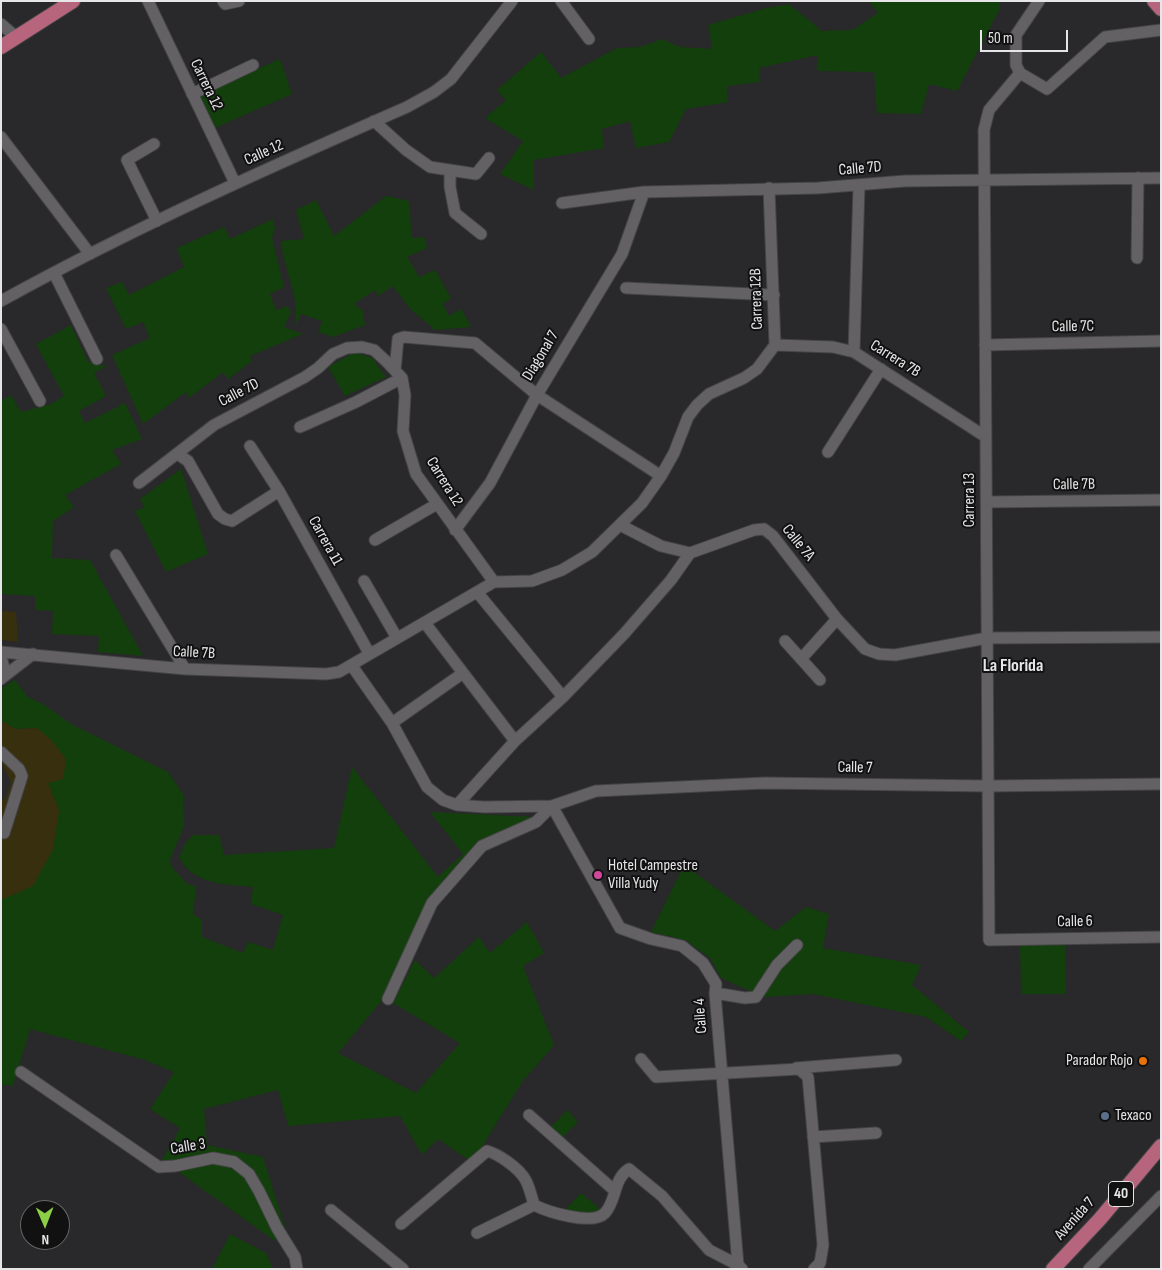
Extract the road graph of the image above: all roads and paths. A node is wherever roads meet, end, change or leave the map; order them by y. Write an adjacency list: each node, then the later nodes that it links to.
1 (73, 1): 12 (main road)
2 (148, 1): 17 (street, Carrera 12)
3 (223, 1): 4 (street)
4 (239, 1)
5 (512, 1): 18 (street, Calle 12)
6 (561, 1): 13 (street)
7 (1039, 1): 16 (street)
8 (1154, 1): 9 (main road)
9 (1161, 9)
10 (1, 24): 12 (street)
11 (1161, 30): 16 (street)
12 (16, 37): 14 (main road)
13 (589, 39)
14 (1, 47)
15 (253, 65): 17 (street)
16 (1020, 73): 25 (street, Carrera 13)
17 (192, 94): 26 (street, Carrera 12)
18 (374, 121): 22 (street); 26 (street, Calle 12)
19 (1, 137): 33 (street)
20 (154, 144): 31 (street)
21 (489, 158): 22 (street)
22 (450, 170): 32 (street)
23 (1138, 178): 24 (street, Calle 7D); 25 (street, Calle 7D); 34 (street)
24 (1161, 178)
25 (984, 180): 27 (street, Calle 7D); 42 (street, Carrera 13)
26 (235, 183): 31 (street, Calle 12)
27 (859, 186): 28 (street, Calle 7D); 43 (street)
28 (769, 188): 29 (street, Calle 7D); 37 (street, Carrera 12B)
29 (644, 192): 30 (street, Calle 7D); 47 (street, Diagonal 7)
30 (562, 203)
31 (157, 221): 33 (street, Calle 12)
32 (481, 234)
33 (90, 254): 35 (street, Calle 12)
34 (1137, 258)
35 (54, 272): 38 (street, Calle 12); 44 (street)
36 (626, 288): 37 (street)
37 (774, 295): 41 (street, Carrera 12B)
38 (1, 301)
39 (1, 329): 48 (street)
40 (1161, 341): 42 (street, Calle 7C)
41 (775, 345): 43 (street, Carrera 7B); 54 (street, Carrera 12B)
42 (985, 345): 50 (street, Carrera 13)
43 (854, 352): 45 (street, Carrera 7B)
44 (96, 359)
45 (881, 369): 50 (street, Carrera 7B); 52 (street)
46 (398, 374): 47 (street, Carrera 12); 49 (street); 53 (street, Calle 7D); 59 (street, Carrera 12)
47 (537, 395): 54 (street); 61 (street, Diagonal 7)
48 (40, 401)
49 (300, 427)
50 (986, 437): 58 (street, Carrera 13)
51 (250, 446): 56 (street, Carrera 11)
52 (828, 452)
53 (179, 455): 55 (street, Calle 7D); 56 (street)
54 (661, 476): 60 (street, Carrera 12B)
55 (138, 483)
56 (279, 491): 75 (street, Carrera 11)
57 (1161, 500): 58 (street, Calle 7B)
58 (987, 502): 71 (street, Carrera 13)
59 (437, 504): 61 (street, Carrera 12); 62 (street)
60 (620, 525): 63 (street); 66 (street, Carrera 12B)
61 (455, 530): 66 (street, Carrera 12)
62 (375, 540)
63 (690, 553): 68 (street, Calle 7A); 84 (street)
64 (116, 555): 80 (street)
65 (364, 581): 70 (street)
66 (494, 582): 67 (street, Calle 7B)
67 (477, 592): 69 (street, Calle 7B); 84 (street)
68 (837, 619): 71 (street, Calle 7A); 78 (street)
69 (424, 622): 70 (street, Calle 7B); 81 (street)
70 (397, 638): 75 (street, Calle 7B)
71 (987, 638): 72 (street, Calle 7A); 89 (street, Carrera 13)
72 (1161, 638)
73 (785, 641): 78 (street)
74 (1, 652): 76 (street, Calle 7B)
75 (369, 653): 79 (street, Calle 7B)
76 (33, 654): 80 (street, Calle 7B); 82 (street)
77 (1, 657): 82 (street)
78 (801, 659): 83 (street)
79 (352, 666): 80 (street, Calle 7B); 85 (street)
80 (186, 669)
81 (464, 673): 85 (street); 86 (street)
82 (2, 678)
83 (820, 680)
84 (563, 697): 86 (street)
85 (392, 723): 90 (street)
86 (515, 742): 90 (street)
87 (1, 752): 92 (street)
88 (1161, 784): 89 (street, Calle 7)
89 (988, 786): 91 (street, Calle 7); 94 (street, Carrera 13)
90 (457, 805): 91 (street)
91 (552, 806): 96 (street, Calle 4); 97 (street)
92 (4, 833)
93 (1161, 937): 94 (street, Calle 6)
94 (989, 940)
95 (797, 944): 96 (street)
96 (714, 993): 101 (street, Calle 4)
97 (388, 998)
98 (641, 1059): 101 (street)
99 (896, 1060): 101 (street)
100 (21, 1072): 114 (street, Calle 3)
101 (722, 1073): 104 (street); 113 (street, Calle 4)
102 (528, 1115): 106 (street)
103 (876, 1133): 104 (street)
104 (813, 1137): 116 (street)
105 (1161, 1146): 117 (main road, Avenida 7 / 40)
106 (615, 1191): 108 (street); 113 (street)
107 (1161, 1196): 112 (street)
108 (534, 1206): 110 (street); 111 (street)
109 (331, 1210): 115 (street)
110 (401, 1224)
111 (477, 1233)
112 (1098, 1266)
113 (737, 1267)
114 (303, 1268)
115 (403, 1269)
116 (814, 1269)
117 (1053, 1269)

